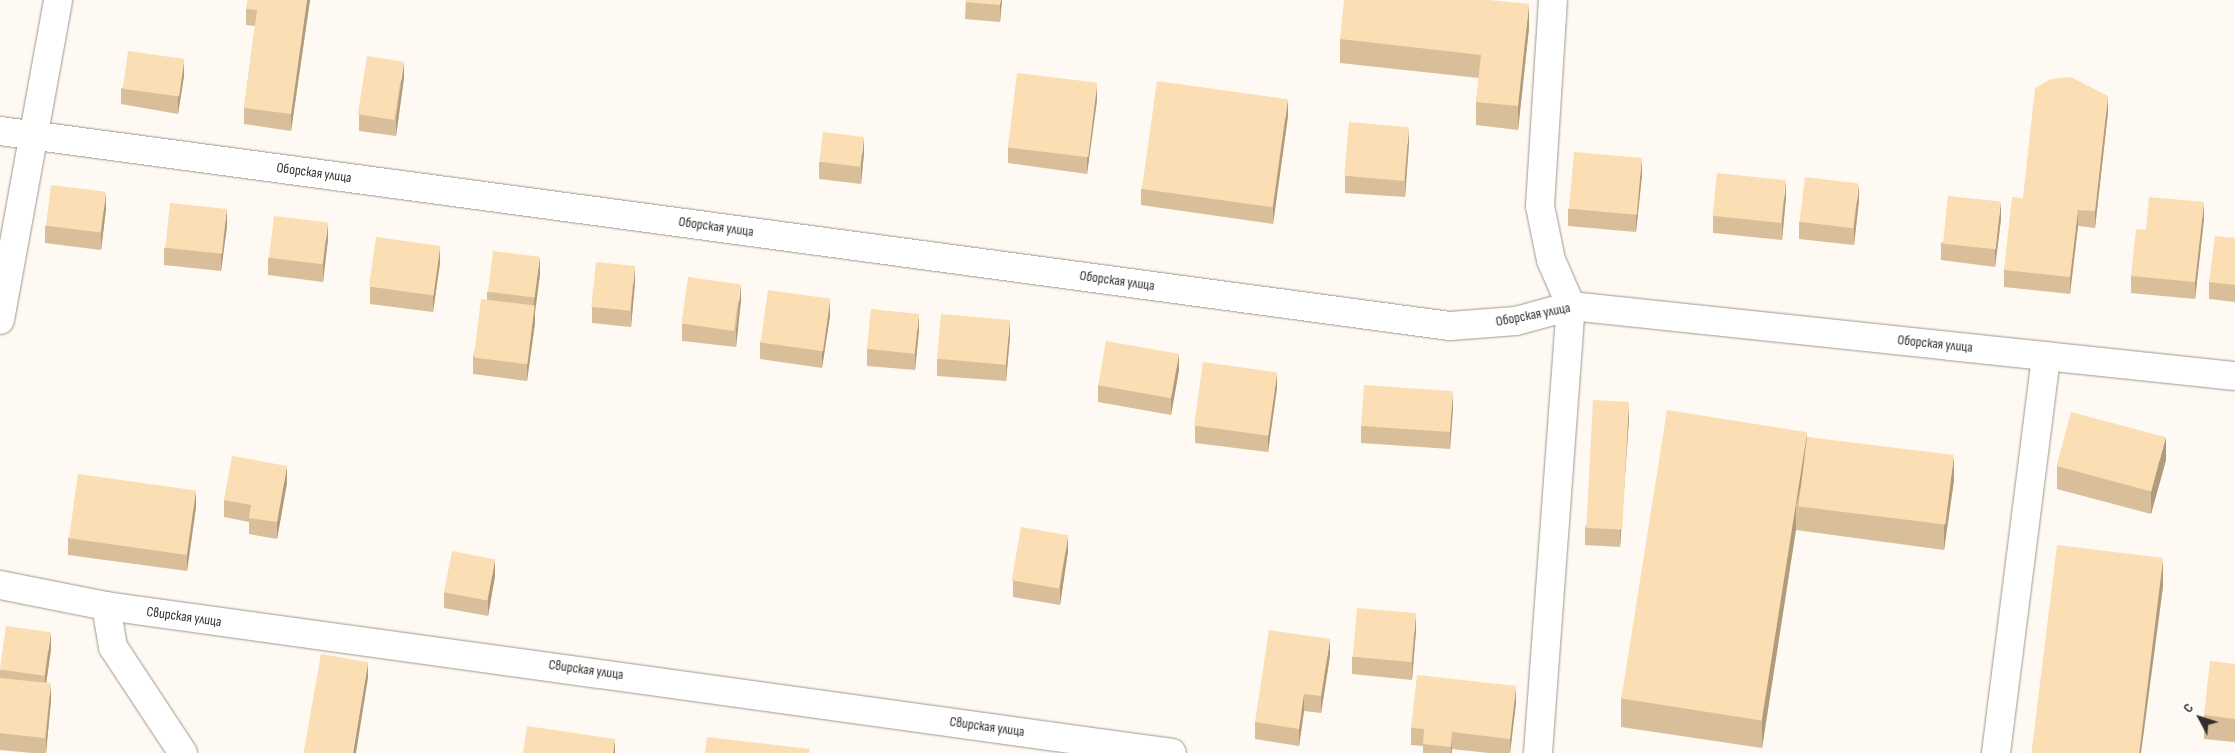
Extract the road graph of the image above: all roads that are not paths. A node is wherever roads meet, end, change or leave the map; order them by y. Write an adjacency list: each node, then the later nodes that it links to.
1 (58, 0): 4 (street)
2 (1552, 0): 5 (street)
3 (0, 131): 4 (street, Оборская улица)
4 (34, 136): 5 (street, Оборская улица); 6 (street)
5 (1571, 306): 7 (street, Оборская улица); 13 (street)
6 (0, 320)
7 (2046, 356): 8 (street, Оборская улица); 14 (street)
8 (2235, 376)
9 (0, 585): 10 (street, Свирская улица)
10 (106, 606): 11 (street); 12 (street, Свирская улица)
11 (183, 753)
12 (1172, 753)
13 (1538, 753)
14 (1996, 753)

